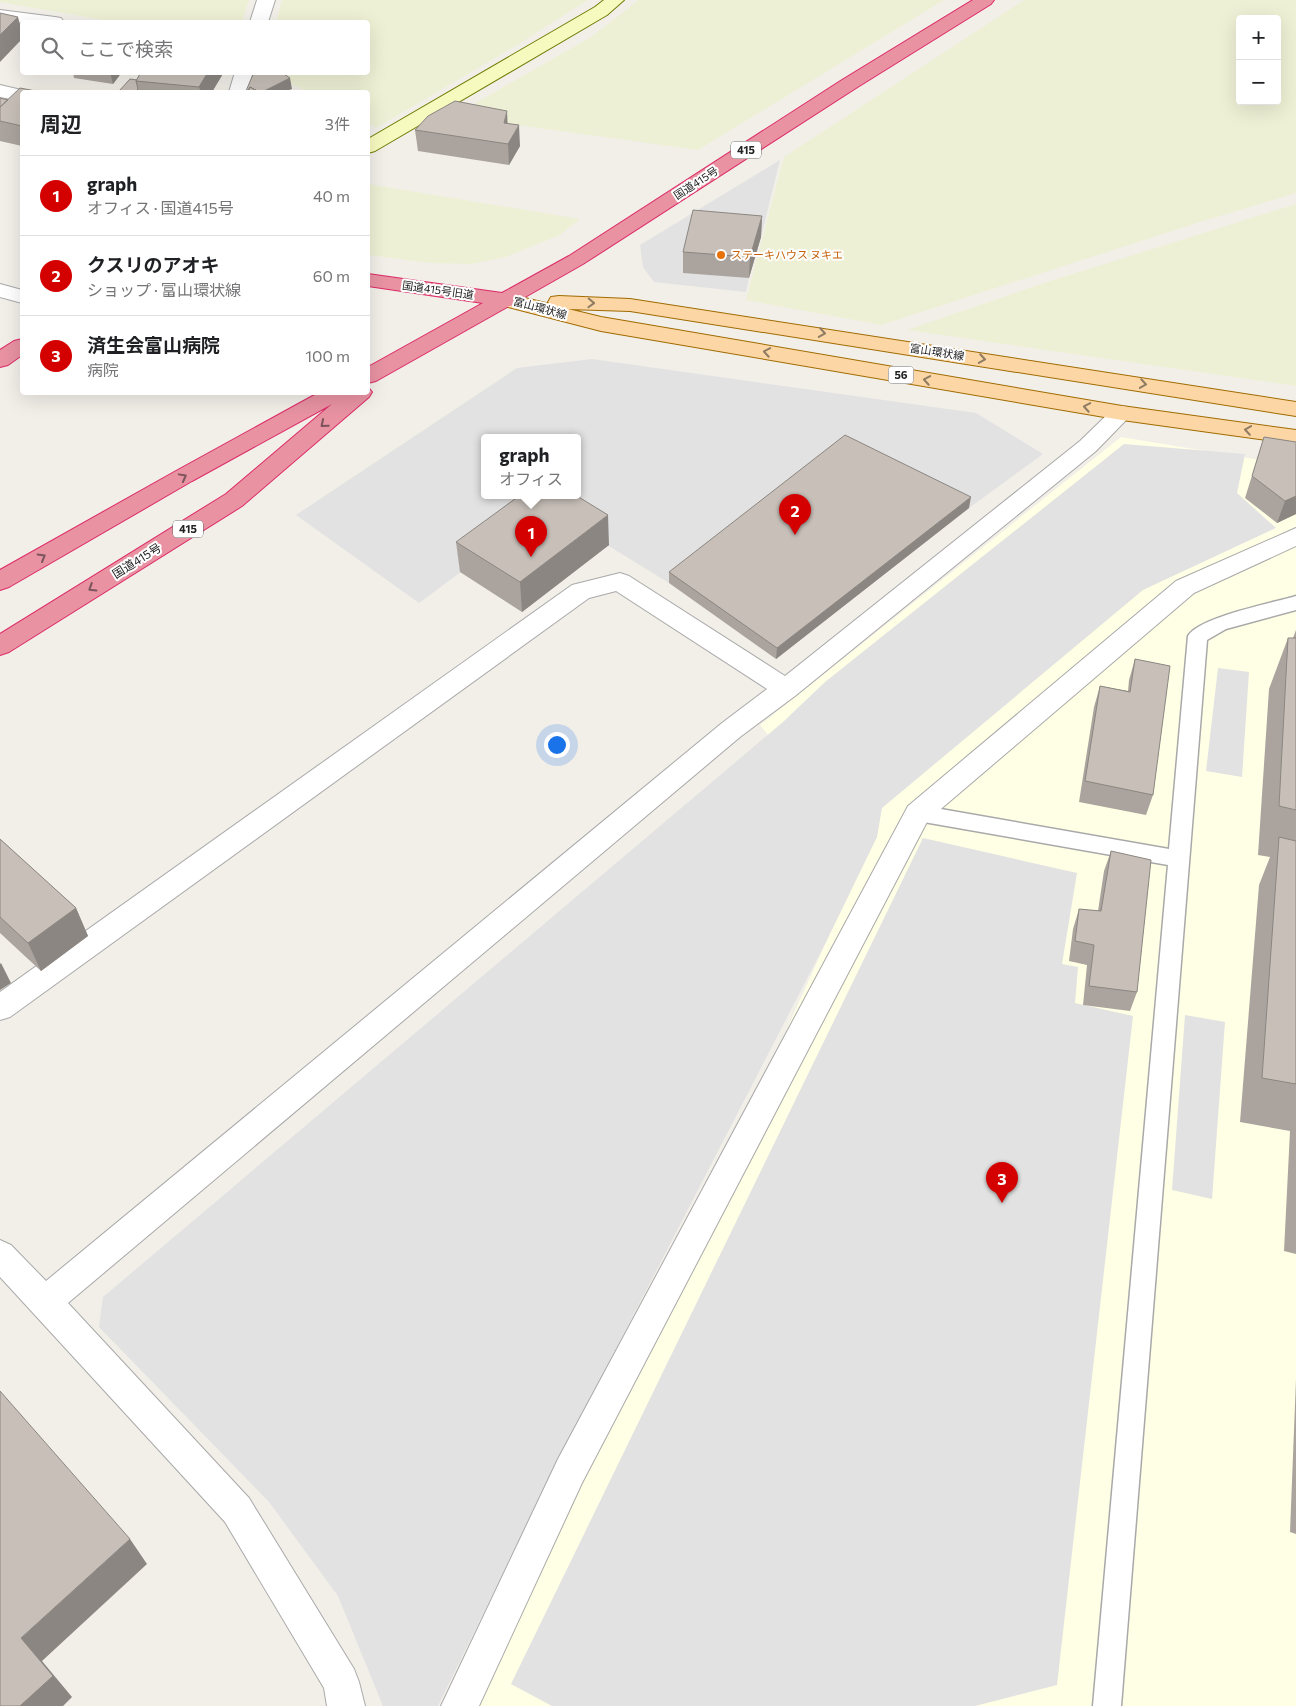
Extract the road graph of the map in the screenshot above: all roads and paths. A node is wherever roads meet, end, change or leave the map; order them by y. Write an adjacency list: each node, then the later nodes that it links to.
1 (266, 0): 6 (street)
2 (615, 0): 11 (street)
3 (985, 0): 15 (highway, 国道415号 / 415)
4 (0, 15): 5 (street)
5 (39, 20)
6 (260, 20)
7 (243, 75): 8 (street)
8 (239, 90)
9 (1, 92): 10 (street)
10 (20, 95)
11 (370, 146)
12 (370, 280): 15 (highway, 国道415号旧道)
13 (0, 290): 14 (street)
14 (20, 296)
15 (508, 300): 17 (highway, 国道415号 / 415); 23 (main road, 富山環状線 / 56, one-way to 23); 24 (main road, 富山環状線 / 56, one-way to 15)
16 (20, 347): 18 (highway)
17 (402, 358): 19 (highway, 国道415号 / 415); 20 (highway, 国道415号 / 415)
18 (0, 360)
19 (370, 375)
20 (370, 385)
21 (332, 395): 27 (highway, one-way to 21)
22 (357, 395): 29 (highway, 国道415号 / 415, one-way to 29)
23 (1296, 408)
24 (1122, 413): 25 (main road, 富山環状線 / 56, one-way to 24); 30 (street)
25 (1296, 437)
26 (1296, 536): 31 (street)
27 (0, 581)
28 (1296, 604): 32 (lane)
29 (0, 646)
30 (786, 690): 33 (street); 35 (street)
31 (918, 812): 32 (lane); 37 (street)
32 (1179, 859): 38 (lane)
33 (0, 1008)
34 (0, 1255): 35 (street)
35 (45, 1302): 36 (street)
36 (346, 1706)
37 (460, 1706)
38 (1107, 1706)

